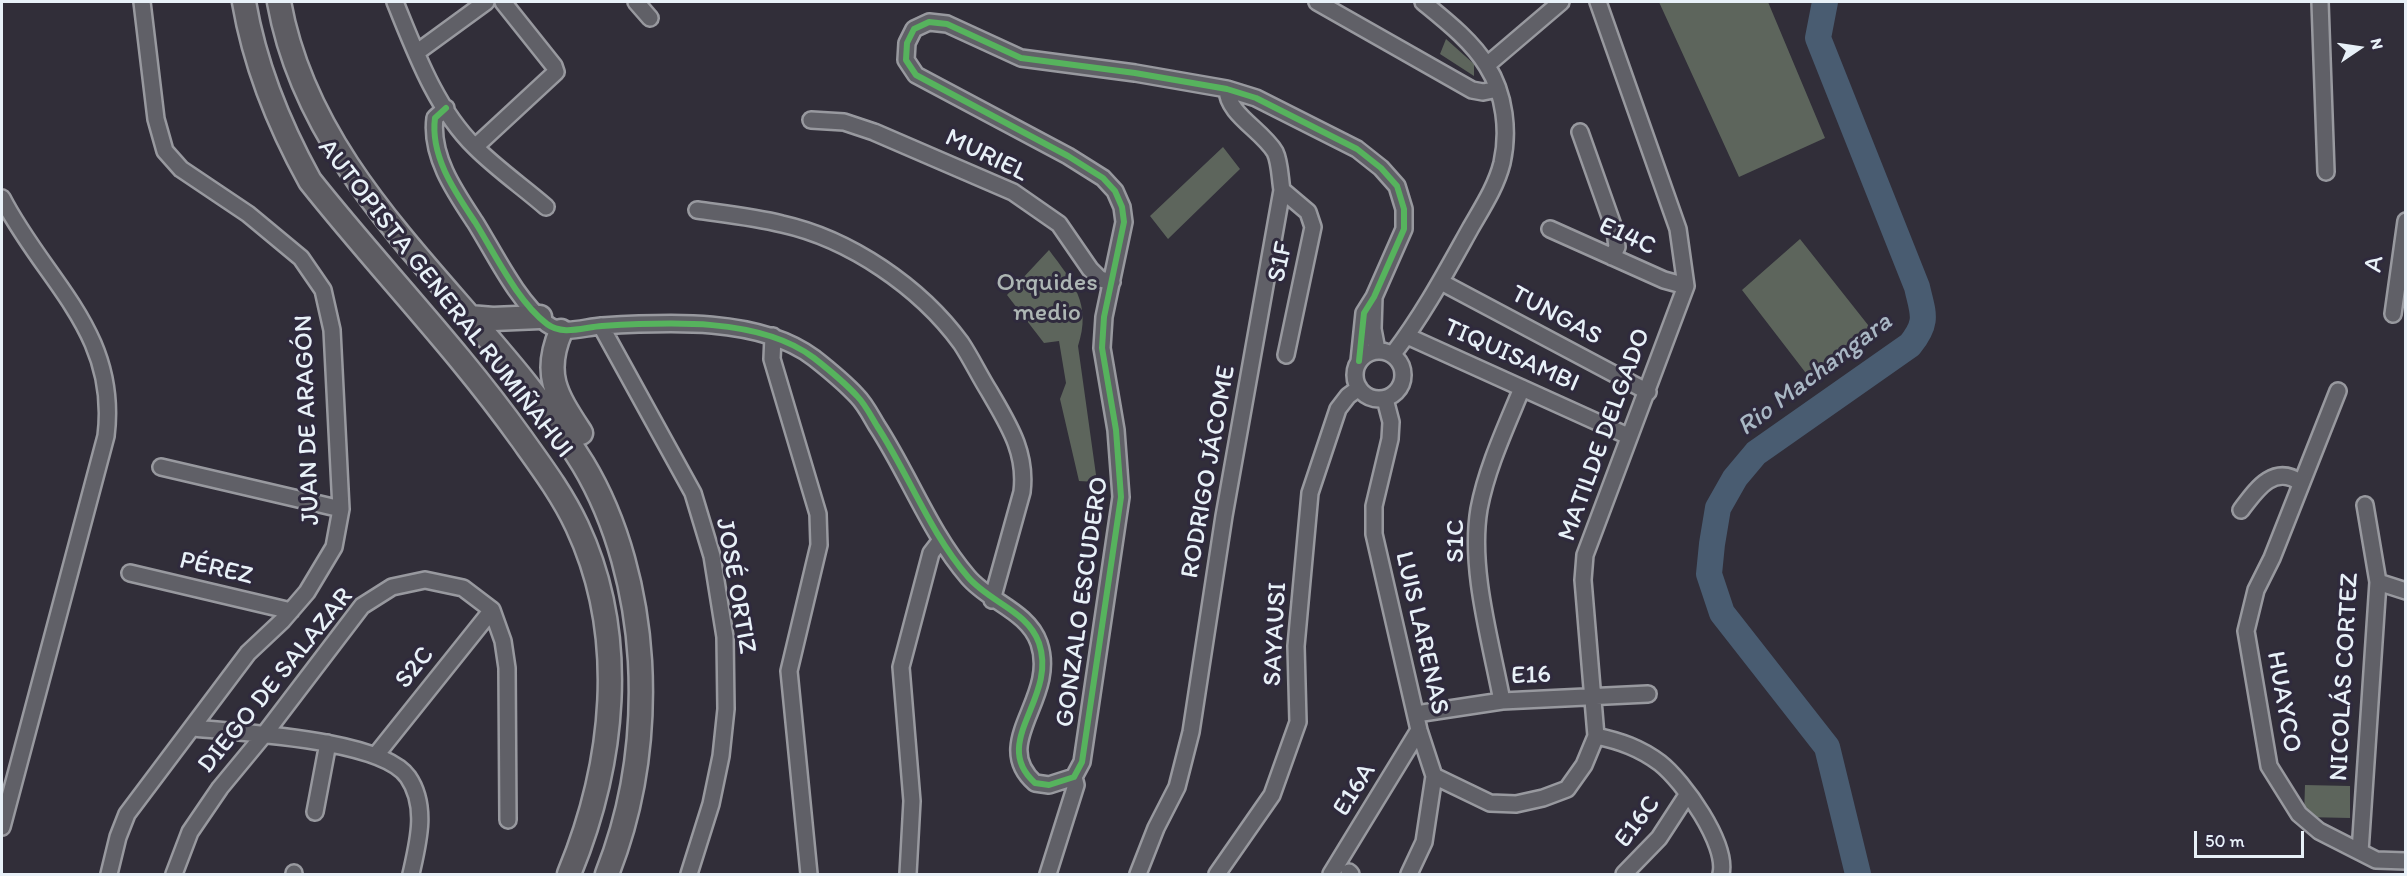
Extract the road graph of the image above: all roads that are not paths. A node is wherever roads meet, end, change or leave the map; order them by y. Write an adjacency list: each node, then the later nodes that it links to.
1 (142, 2): 54 (street, JUAN DE ARAGÓN)
2 (244, 2): 85 (highway, AUTOPISTA GENERAL RUMIÑAHUI)
3 (279, 2): 35 (highway, AUTOPISTA GENERAL RUMIÑAHUI)
4 (395, 2): 14 (street)
5 (486, 2): 14 (street)
6 (502, 2): 21 (street)
7 (636, 2): 13 (street)
8 (1317, 2): 17 (street)
9 (1423, 2): 15 (street)
10 (1561, 2): 15 (street)
11 (1598, 2): 32 (street, MATILDE DELGADO)
12 (2320, 2): 22 (street)
13 (650, 18)
14 (416, 53): 18 (street)
15 (1487, 65): 17 (street)
16 (1227, 89): 23 (street, RODRIGO JÁCOME); 30 (street, GONZALO ESCUDERO); 33 (street, GONZALO ESCUDERO)
17 (1498, 89): 31 (street)
18 (446, 108): 21 (street); 36 (street)
19 (811, 120): 30 (street, MURIEL)
20 (1580, 132): 29 (street)
21 (475, 147): 25 (street)
22 (2326, 172)
23 (1282, 190): 43 (street, S1F); 91 (street, RODRIGO JÁCOME)
24 (2, 198): 79 (street)
25 (546, 207)
26 (697, 210): 61 (street)
27 (2406, 221): 34 (street, A)
28 (1551, 229): 29 (street, E14C)
29 (1612, 257): 32 (street, E14C)
30 (1112, 282): 75 (street, GONZALO ESCUDERO)
31 (1441, 282): 40 (street); 48 (street, TUNGAS)
32 (1686, 286): 48 (street, MATILDE DELGADO)
33 (1374, 297): 41 (street, GONZALO ESCUDERO); 44 (street, GONZALO ESCUDERO)
34 (2393, 314)
35 (469, 317): 36 (highway); 57 (highway, AUTOPISTA GENERAL RUMIÑAHUI)
36 (540, 317): 38 (street)
37 (601, 326): 38 (street, GONZALO ESCUDERO); 39 (street, GONZALO ESCUDERO); 87 (street, JOSÉ ORTIZ)
38 (561, 331): 57 (highway)
39 (773, 336): 56 (street, GONZALO ESCUDERO); 88 (street)
40 (1407, 336): 42 (street); 46 (street, TIQUISAMBI)
41 (1377, 350): 42 (street); 44 (street)
42 (1393, 354): 49 (street)
43 (1286, 355)
44 (1359, 361): 45 (street)
45 (1359, 388): 49 (street); 92 (street, SAYAUSI)
46 (1522, 388): 50 (street, TIQUISAMBI); 66 (street, S1C)
47 (2337, 391): 52 (street, HUAYCO)
48 (1648, 392): 50 (street, MATILDE DELGADO)
49 (1385, 399): 67 (street, LUIS LARENAS)
50 (1628, 436): 65 (street, MATILDE DELGADO)
51 (161, 467): 54 (street)
52 (2301, 483): 55 (street); 80 (street, HUAYCO)
53 (2365, 505): 59 (street, NICOLÁS CORTEZ)
54 (341, 509): 63 (street, JUAN DE ARAGÓN)
55 (2241, 510)
56 (941, 540): 61 (street, GONZALO ESCUDERO); 89 (street)
57 (621, 555): 86 (highway, AUTOPISTA GENERAL RUMIÑAHUI)
58 (130, 573): 63 (street, PÉREZ)
59 (2378, 582): 60 (street); 80 (street, NICOLÁS CORTEZ)
60 (2406, 591)
61 (992, 600): 75 (street, GONZALO ESCUDERO)
62 (492, 610): 70 (street, DIEGO DE SALAZAR); 73 (street, S2C); 78 (street)
63 (291, 611): 68 (street, JUAN DE ARAGÓN)
64 (1648, 693): 65 (street, E16)
65 (1593, 698): 66 (street, E16); 71 (street, MATILDE DELGADO)
66 (1502, 701): 67 (street, E16)
67 (1416, 714): 69 (street, LUIS LARENAS)
68 (194, 728): 70 (street); 82 (street, JUAN DE ARAGÓN)
69 (1419, 730): 74 (street, LUIS LARENAS); 93 (street, E16A)
70 (263, 736): 72 (street); 83 (street, DIEGO DE SALAZAR)
71 (1596, 736): 74 (street, MATILDE DELGADO); 76 (street)
72 (328, 743): 73 (street); 77 (street)
73 (376, 755): 84 (street)
74 (1434, 776): 94 (street, LUIS LARENAS)
75 (1074, 777): 90 (street)
76 (1687, 795): 95 (street, E16C); 96 (street)
77 (315, 812)
78 (508, 820)
79 (2, 827)
80 (2360, 852): 81 (street, HUAYCO)
81 (2406, 861)
82 (109, 874)
83 (174, 874)
84 (411, 874)
85 (569, 874)
86 (607, 874)
87 (689, 874)
88 (809, 874)
89 (908, 874)
90 (1048, 874)
91 (1138, 874)
92 (1218, 874)
93 (1331, 874)
94 (1409, 874)
95 (1624, 874)
96 (1721, 874)

